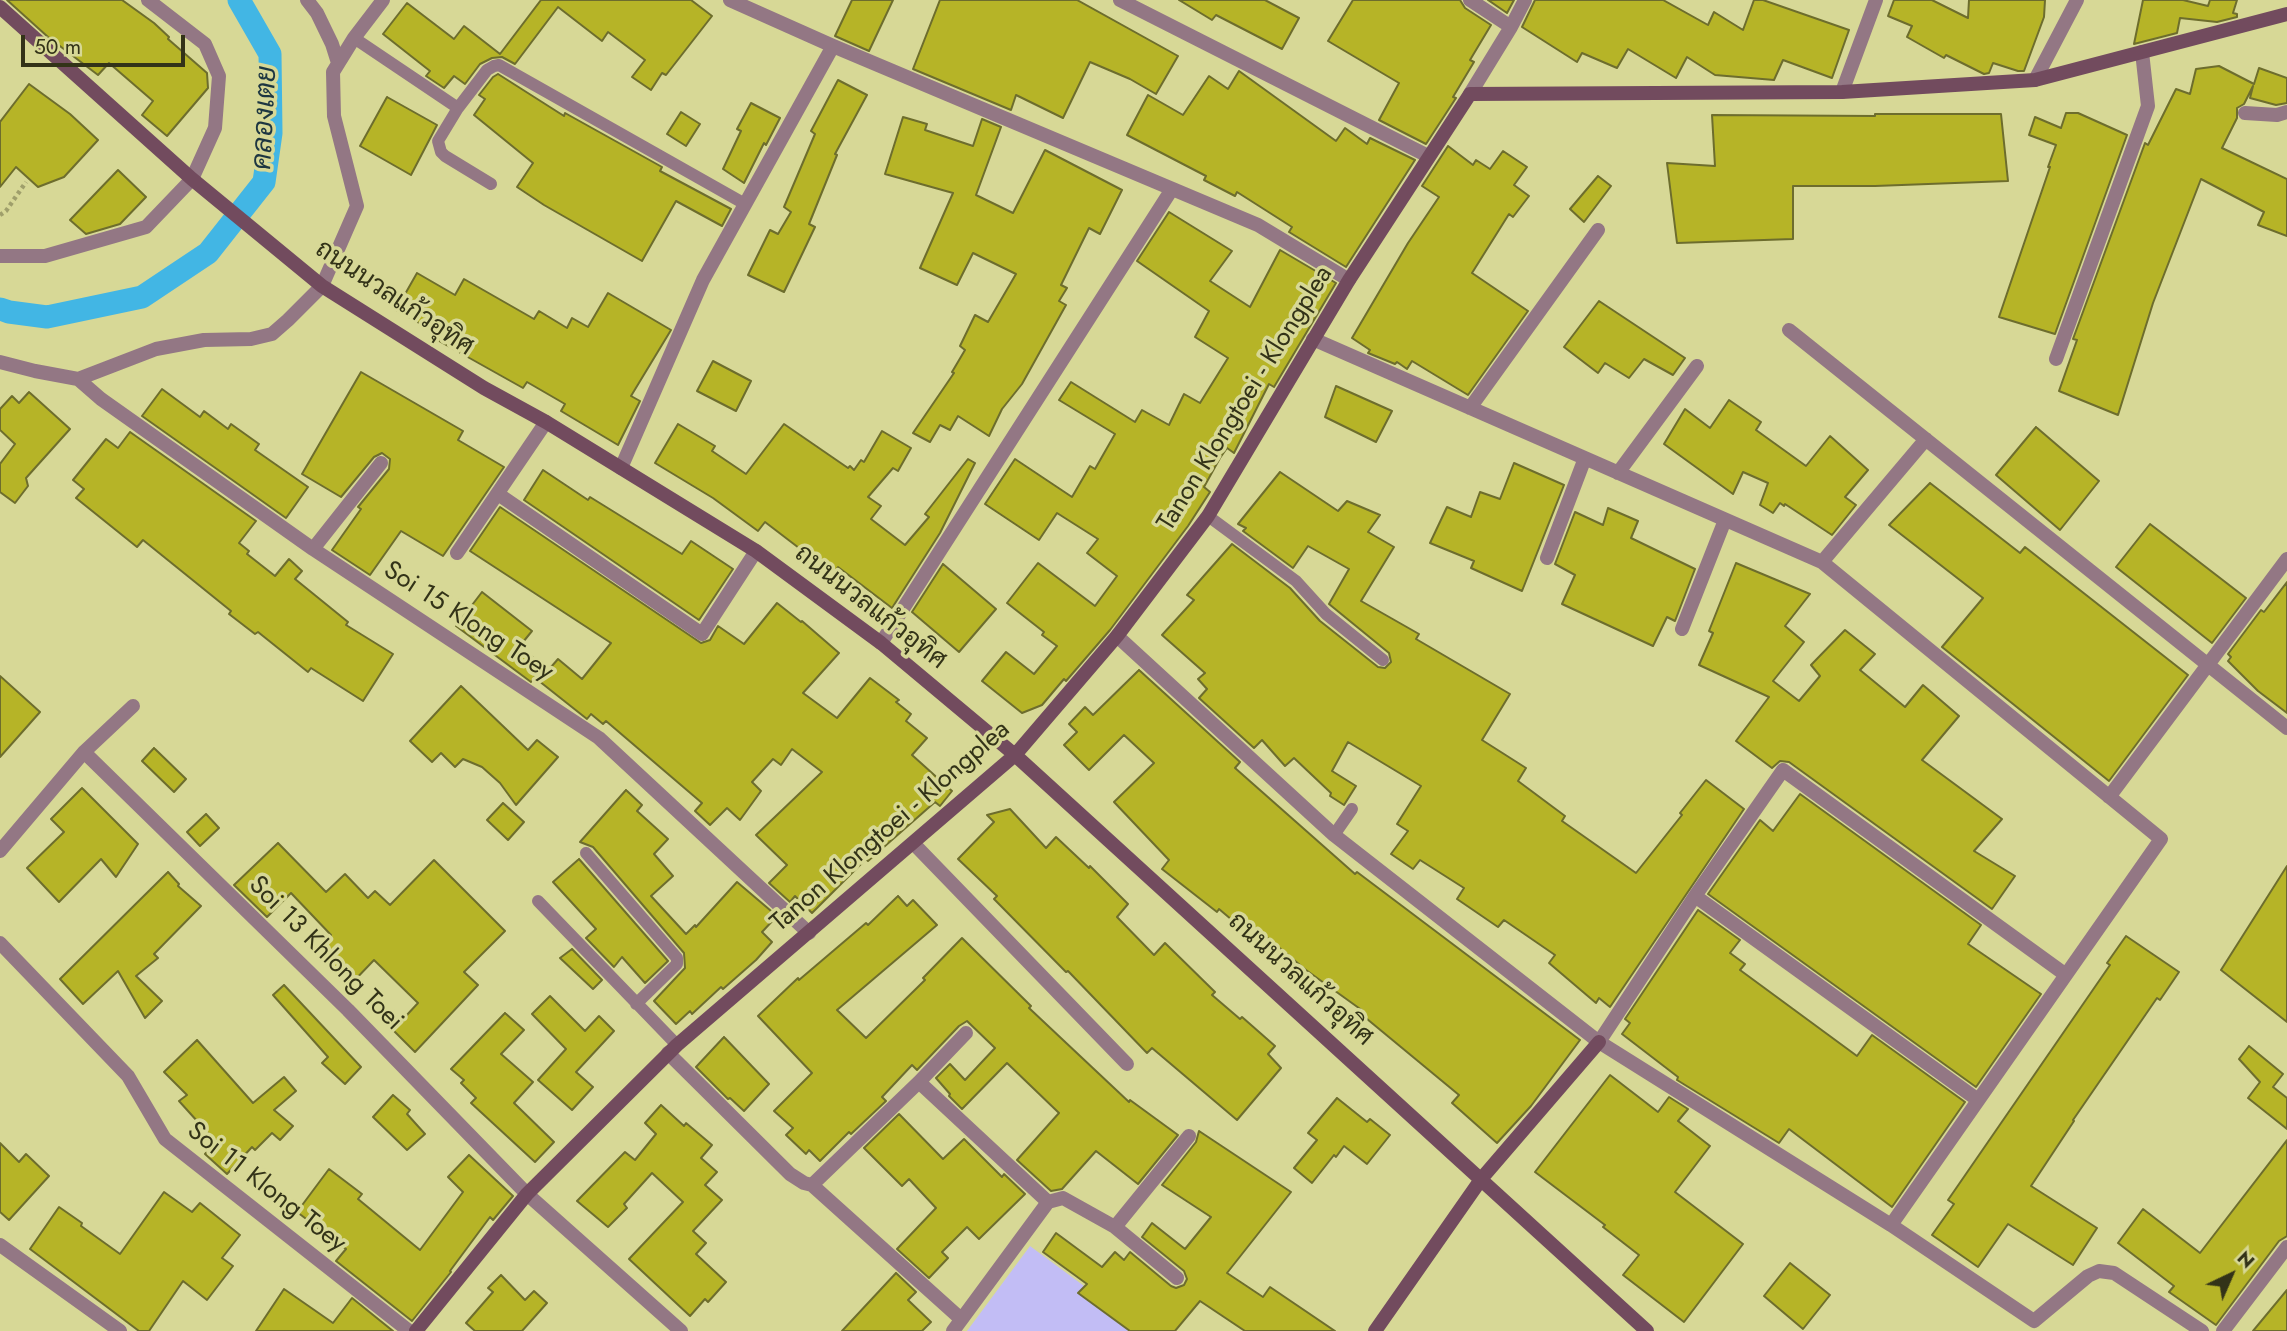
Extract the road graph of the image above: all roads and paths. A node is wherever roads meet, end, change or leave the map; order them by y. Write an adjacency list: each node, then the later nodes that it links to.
1 (148, 0): 25 (street)
2 (307, 0): 16 (street)
3 (383, 0): 13 (street)
4 (730, 0): 14 (street)
5 (1120, 0): 23 (street)
6 (1470, 0): 12 (street)
7 (1525, 0): 12 (street)
8 (1876, 0): 18 (street)
9 (2077, 0): 17 (street)
10 (0, 7): 25 (street, ถนนนวลแก้วอุทิศ)
11 (2287, 14): 15 (street)
12 (1511, 27): 19 (street)
13 (354, 38): 16 (street); 20 (lane)
14 (832, 46): 27 (street); 28 (street)
15 (2142, 52): 17 (street); 36 (street)
16 (338, 64): 33 (street)
17 (2035, 80): 18 (street)
18 (1842, 92): 19 (street)
19 (1470, 94): 23 (street, Tanon Klongtoei - Klongplea)
20 (458, 108): 26 (lane); 28 (lane)
21 (2287, 112): 22 (street)
22 (2245, 113)
23 (1428, 156): 32 (street, Tanon Klongtoei - Klongplea)
24 (26, 182): 29 (path)
25 (197, 183): 31 (street); 33 (street, ถนนนวลแก้วอุทิศ)
26 (491, 184)
27 (1172, 189): 32 (street); 58 (street)
28 (745, 204): 45 (street)
29 (0, 215)
30 (1598, 230): 40 (street)
31 (0, 256)
32 (1349, 280): 35 (street, Tanon Klongtoei - Klongplea)
33 (322, 286): 39 (street); 41 (street, ถนนนวลแก้วอุทิศ)
34 (1789, 330): 42 (street)
35 (1313, 339): 40 (street); 48 (street, Tanon Klongtoei - Klongplea)
36 (2056, 359)
37 (0, 362): 39 (street)
38 (1697, 366): 46 (street)
39 (78, 379): 50 (street, Soi 15 Klong Toey)
40 (1470, 408): 43 (street)
41 (546, 422): 45 (street, ถนนนวลแก้วอุทิศ); 47 (street)
42 (1926, 439): 55 (street); 60 (street)
43 (1585, 458): 46 (street); 53 (street)
44 (381, 463): 50 (street)
45 (621, 468): 51 (street, ถนนนวลแก้วอุทิศ)
46 (1618, 473): 49 (street)
47 (498, 494): 51 (street); 52 (street)
48 (1208, 516): 57 (street, Tanon Klongtoei - Klongplea); 59 (lane)
49 (1725, 520): 55 (street); 56 (street)
50 (313, 550): 73 (street, Soi 15 Klong Toey)
51 (756, 551): 58 (street, ถนนนวลแก้วอุทิศ)
52 (457, 553)
53 (1547, 558)
54 (2287, 559): 60 (street)
55 (1822, 562): 65 (street)
56 (1682, 629)
57 (1117, 636): 64 (street, Tanon Klongtoei - Klongplea); 67 (street)
58 (881, 643): 64 (street, ถนนนวลแก้วอุทิศ)
59 (1383, 660)
60 (2208, 665): 62 (street); 65 (street)
61 (133, 706): 63 (street)
62 (2287, 728)
63 (85, 752): 69 (street); 86 (street, Soi 13 Khlong Toei)
64 (1015, 755): 68 (street, Tanon Klongtoei - Klongplea); 84 (street, ถนนนวลแก้วอุทิศ)
65 (2109, 797): 75 (street)
66 (1352, 810): 67 (lane)
67 (1334, 835): 78 (street)
68 (914, 844): 73 (street, Tanon Klongtoei - Klongplea); 80 (street)
69 (0, 851)
70 (586, 853): 76 (lane)
71 (1695, 896): 75 (street); 78 (street); 82 (street)
72 (537, 901): 76 (lane)
73 (809, 933): 79 (street, Tanon Klongtoei - Klongplea)
74 (0, 943): 96 (street, Soi 11 Klong Toey)
75 (2066, 975): 82 (street)
76 (636, 1004): 79 (lane)
77 (966, 1033): 81 (street)
78 (1599, 1042): 84 (street); 88 (street)
79 (672, 1049): 85 (street); 86 (street, Tanon Klongtoei - Klongplea)
80 (1127, 1064)
81 (919, 1082): 85 (street); 87 (street)
82 (1978, 1100): 88 (street)
83 (1189, 1136): 89 (street)
84 (1482, 1178): 99 (street); 100 (street, ถนนนวลแก้วอุทิศ)
85 (812, 1185): 93 (street)
86 (527, 1194): 97 (street, Tanon Klongtoei - Klongplea); 98 (street, Soi 13 Khlong Toei)
87 (1048, 1202): 89 (street); 93 (street)
88 (1891, 1225): 94 (street)
89 (1115, 1227): 92 (street)
90 (0, 1245): 95 (street)
91 (2287, 1247): 102 (street)
92 (1177, 1278)
93 (957, 1325)
94 (2039, 1326): 101 (street)
95 (120, 1331)
96 (409, 1331)
97 (416, 1331)
98 (681, 1331)
99 (1375, 1331)
100 (1647, 1331)
101 (2202, 1331)
102 (2222, 1331)

